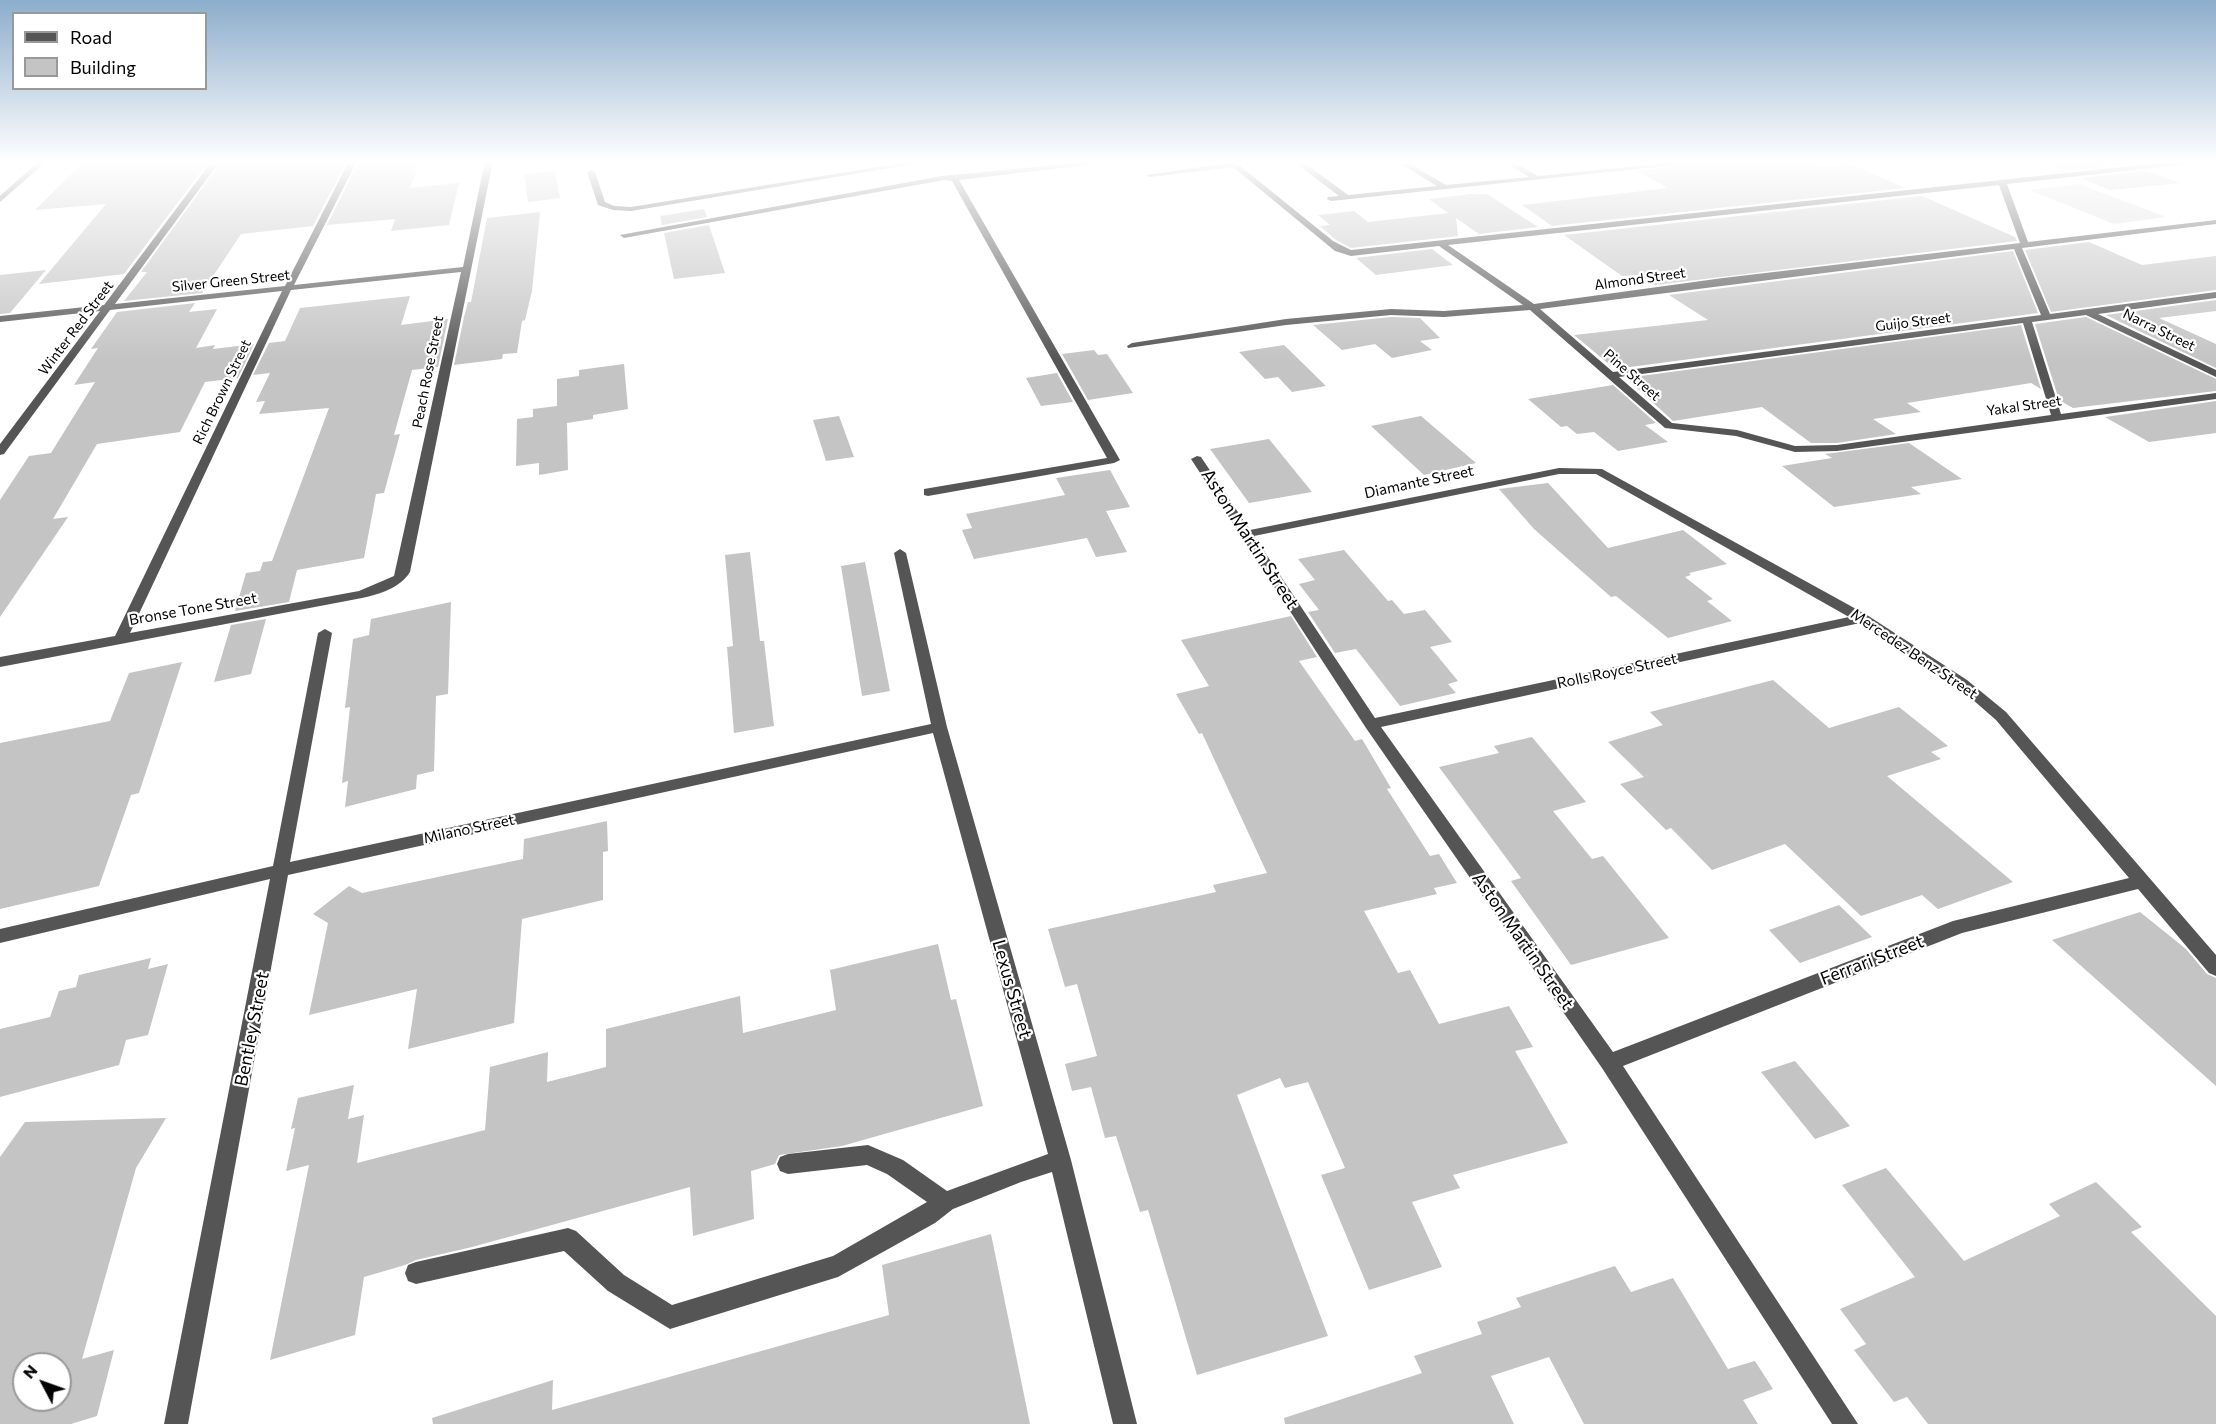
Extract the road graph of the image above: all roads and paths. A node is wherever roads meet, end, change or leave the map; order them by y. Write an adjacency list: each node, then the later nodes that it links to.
1 (167, 227): 17 (street, Winter Red Street)
2 (319, 227): 14 (street, Rich Brown Street)
3 (473, 227): 13 (street, Peach Rose Street)
4 (666, 227): 10 (street)
5 (982, 227): 31 (street)
6 (1311, 227): 11 (street)
7 (1583, 227): 11 (street)
8 (2016, 227): 12 (street)
9 (2170, 227): 12 (street, Almond Street)
10 (624, 235)
11 (1440, 243): 16 (street, Pine Street)
12 (2021, 245): 16 (street, Almond Street); 19 (street)
13 (464, 268): 14 (street, Silver Green Street); 34 (street, Peach Rose Street)
14 (288, 288): 17 (street, Silver Green Street); 37 (street, Rich Brown Street)
15 (2216, 295): 18 (street, Guijo Street)
16 (1532, 307): 22 (street, Almond Street); 24 (street, Pine Street)
17 (108, 308): 20 (street, Silver Green Street); 28 (street, Winter Red Street)
18 (2089, 313): 19 (street, Guijo Street); 23 (street, Narra Street)
19 (2047, 318): 21 (street, Guijo Street)
20 (0, 319)
21 (2028, 320): 24 (street, Guijo Street); 26 (street)
22 (1132, 346)
23 (2216, 374)
24 (1612, 375): 27 (street, Pine Street)
25 (2216, 397): 26 (street, Yakal Street)
26 (2057, 417): 27 (street, Yakal Street)
27 (1837, 448)
28 (0, 453)
29 (1197, 459): 32 (street, Aston Martin Street)
30 (1598, 471): 32 (street, Diamante Street); 35 (street, Mercedez Benz Street)
31 (928, 492)
32 (1247, 534): 39 (street, Aston Martin Street)
33 (900, 553): 40 (street, Lexus Street)
34 (390, 584): 37 (street, Bronse Tone Street)
35 (1862, 618): 39 (street, Rolls Royce Street); 42 (street, Mercedez Benz Street)
36 (325, 633): 41 (street, Bentley Street)
37 (121, 638): 38 (street, Bronse Tone Street)
38 (0, 662)
39 (1371, 724): 45 (street, Aston Martin Street)
40 (939, 727): 41 (street, Milano Street); 46 (street, Lexus Street)
41 (282, 870): 43 (street, Milano Street); 50 (street, Bentley Street)
42 (2142, 881): 44 (street, Mercedez Benz Street); 45 (street, Ferrari Street)
43 (0, 936)
44 (2216, 968)
45 (1609, 1062): 52 (street, Aston Martin Street)
46 (1060, 1160): 48 (street); 51 (street, Lexus Street)
47 (788, 1164): 48 (street)
48 (945, 1202): 49 (street)
49 (416, 1273)
50 (176, 1424)
51 (1125, 1424)
52 (1846, 1424)

